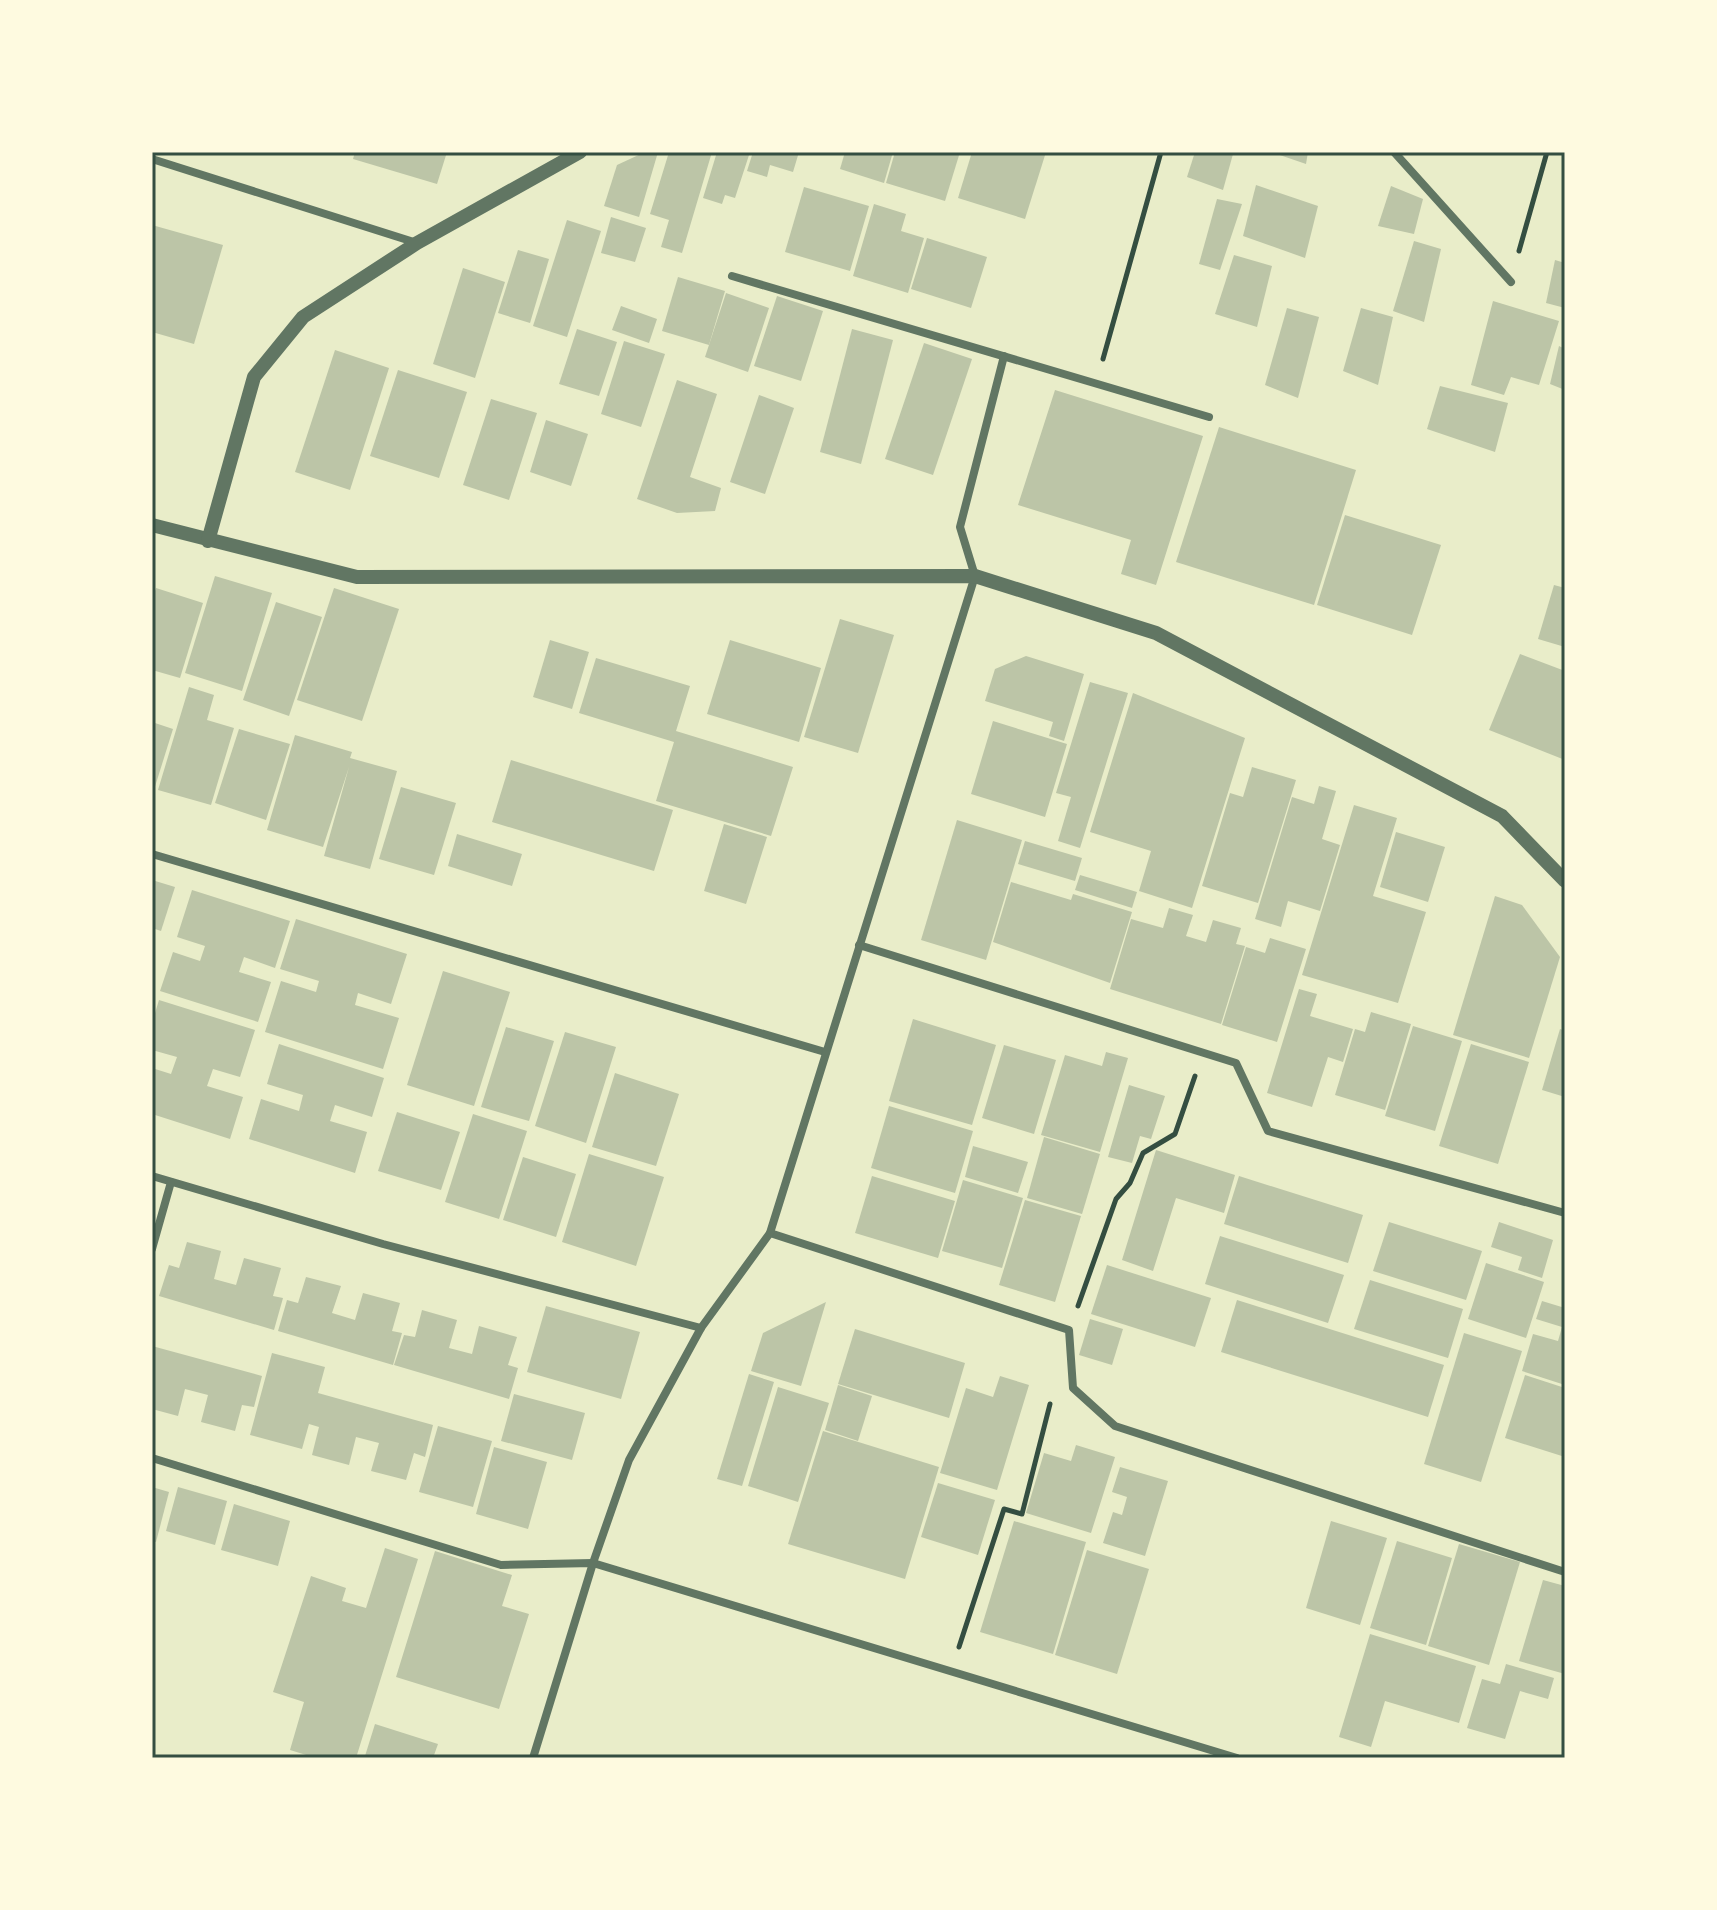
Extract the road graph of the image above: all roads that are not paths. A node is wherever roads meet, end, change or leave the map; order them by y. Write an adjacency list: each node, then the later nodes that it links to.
1 (580, 152): 4 (street)
2 (1394, 152): 6 (street)
3 (152, 159): 4 (street)
4 (417, 243): 10 (street)
5 (732, 276): 7 (street)
6 (1511, 282)
7 (1004, 356): 8 (street); 11 (street)
8 (1209, 417)
9 (152, 525): 10 (street)
10 (208, 541): 11 (street)
11 (975, 576): 13 (street); 14 (street)
12 (152, 854): 15 (street)
13 (1565, 881)
14 (859, 945): 15 (street); 18 (street)
15 (825, 1052): 19 (street)
16 (152, 1176): 17 (street)
17 (171, 1182): 20 (street); 21 (street)
18 (1565, 1213)
19 (770, 1233): 21 (street); 24 (street)
20 (152, 1249)
21 (701, 1328): 23 (street)
22 (152, 1458): 23 (street)
23 (593, 1563): 25 (street); 26 (street)
24 (1565, 1572)
25 (533, 1758)
26 (1237, 1758)

